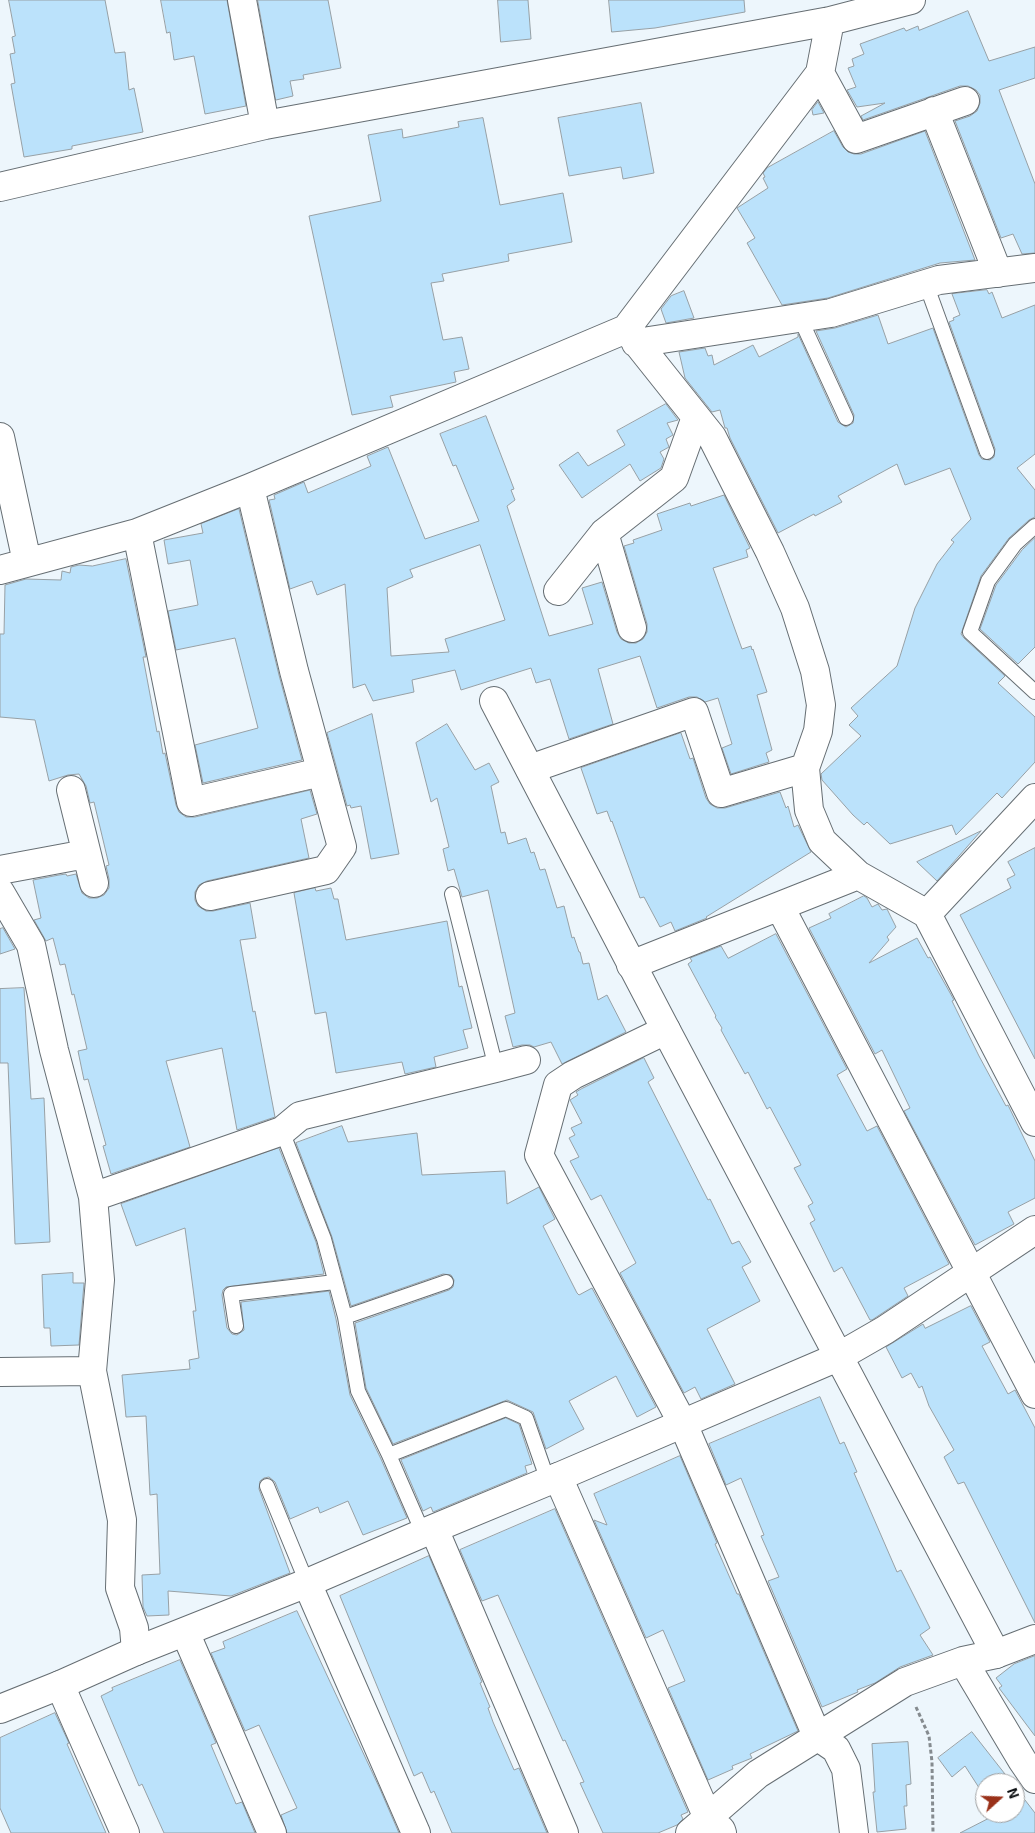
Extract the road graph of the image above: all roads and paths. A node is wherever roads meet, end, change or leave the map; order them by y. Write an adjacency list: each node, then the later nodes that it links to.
1 (242, 0): 7 (street)
2 (911, 0): 3 (street)
3 (830, 21): 4 (street); 7 (street)
4 (820, 73): 6 (street); 13 (street)
5 (965, 101): 6 (street)
6 (934, 112): 10 (street)
7 (265, 125): 8 (street)
8 (0, 187)
9 (1035, 268): 10 (street)
10 (998, 273): 11 (street)
11 (926, 284): 12 (street); 17 (lane)
12 (800, 318): 13 (street); 15 (lane)
13 (631, 336): 14 (street); 18 (street)
14 (696, 417): 21 (street); 28 (street)
15 (846, 418)
16 (0, 437): 22 (street)
17 (987, 452)
18 (250, 488): 20 (street); 30 (street)
19 (1035, 526): 26 (lane)
20 (137, 532): 22 (street); 30 (street)
21 (604, 533): 24 (street); 25 (street)
22 (27, 562): 23 (street)
23 (0, 570)
24 (558, 591)
25 (632, 628)
26 (1035, 692)
27 (494, 701): 29 (street)
28 (805, 768): 29 (street); 35 (street)
29 (530, 769): 42 (street)
30 (321, 772): 39 (street)
31 (71, 790): 33 (street)
32 (1033, 806): 41 (street)
33 (86, 854): 34 (street); 36 (street)
34 (0, 870)
35 (858, 875): 40 (street); 41 (street)
36 (94, 883)
37 (0, 892): 48 (street)
38 (452, 894): 45 (lane)
39 (210, 896)
40 (780, 907): 42 (street); 50 (street)
41 (926, 914): 46 (street)
42 (631, 965): 43 (street)
43 (666, 1030): 55 (street); 59 (street)
44 (526, 1060): 45 (street)
45 (496, 1068): 47 (street)
46 (1035, 1122)
47 (282, 1130): 48 (street); 51 (lane)
48 (92, 1197): 56 (street)
49 (1035, 1230): 50 (street)
50 (972, 1273): 55 (street); 58 (street)
51 (336, 1282): 53 (lane); 54 (lane)
52 (446, 1282): 53 (lane)
53 (345, 1317): 60 (lane)
54 (236, 1326)
55 (838, 1357): 59 (street); 68 (street)
56 (92, 1370): 57 (street); 67 (street)
57 (0, 1372)
58 (1035, 1394)
59 (683, 1424): 61 (street); 73 (street)
60 (389, 1455): 61 (lane); 63 (lane)
61 (553, 1479): 63 (street); 75 (street)
62 (267, 1486): 64 (lane)
63 (428, 1531): 64 (street); 79 (street)
64 (307, 1583): 65 (street); 78 (street)
65 (184, 1632): 67 (street); 77 (street)
66 (1035, 1639): 68 (street)
67 (136, 1651): 70 (street)
68 (996, 1654): 69 (street)
69 (963, 1661): 73 (street); 74 (street)
70 (60, 1685): 72 (street); 76 (street)
71 (915, 1704): 81 (path)
72 (0, 1709)
73 (818, 1736): 75 (street); 80 (street)
74 (1035, 1778)
75 (706, 1828)
76 (125, 1833)
77 (272, 1833)
78 (416, 1833)
79 (564, 1833)
80 (854, 1833)
81 (933, 1833)

